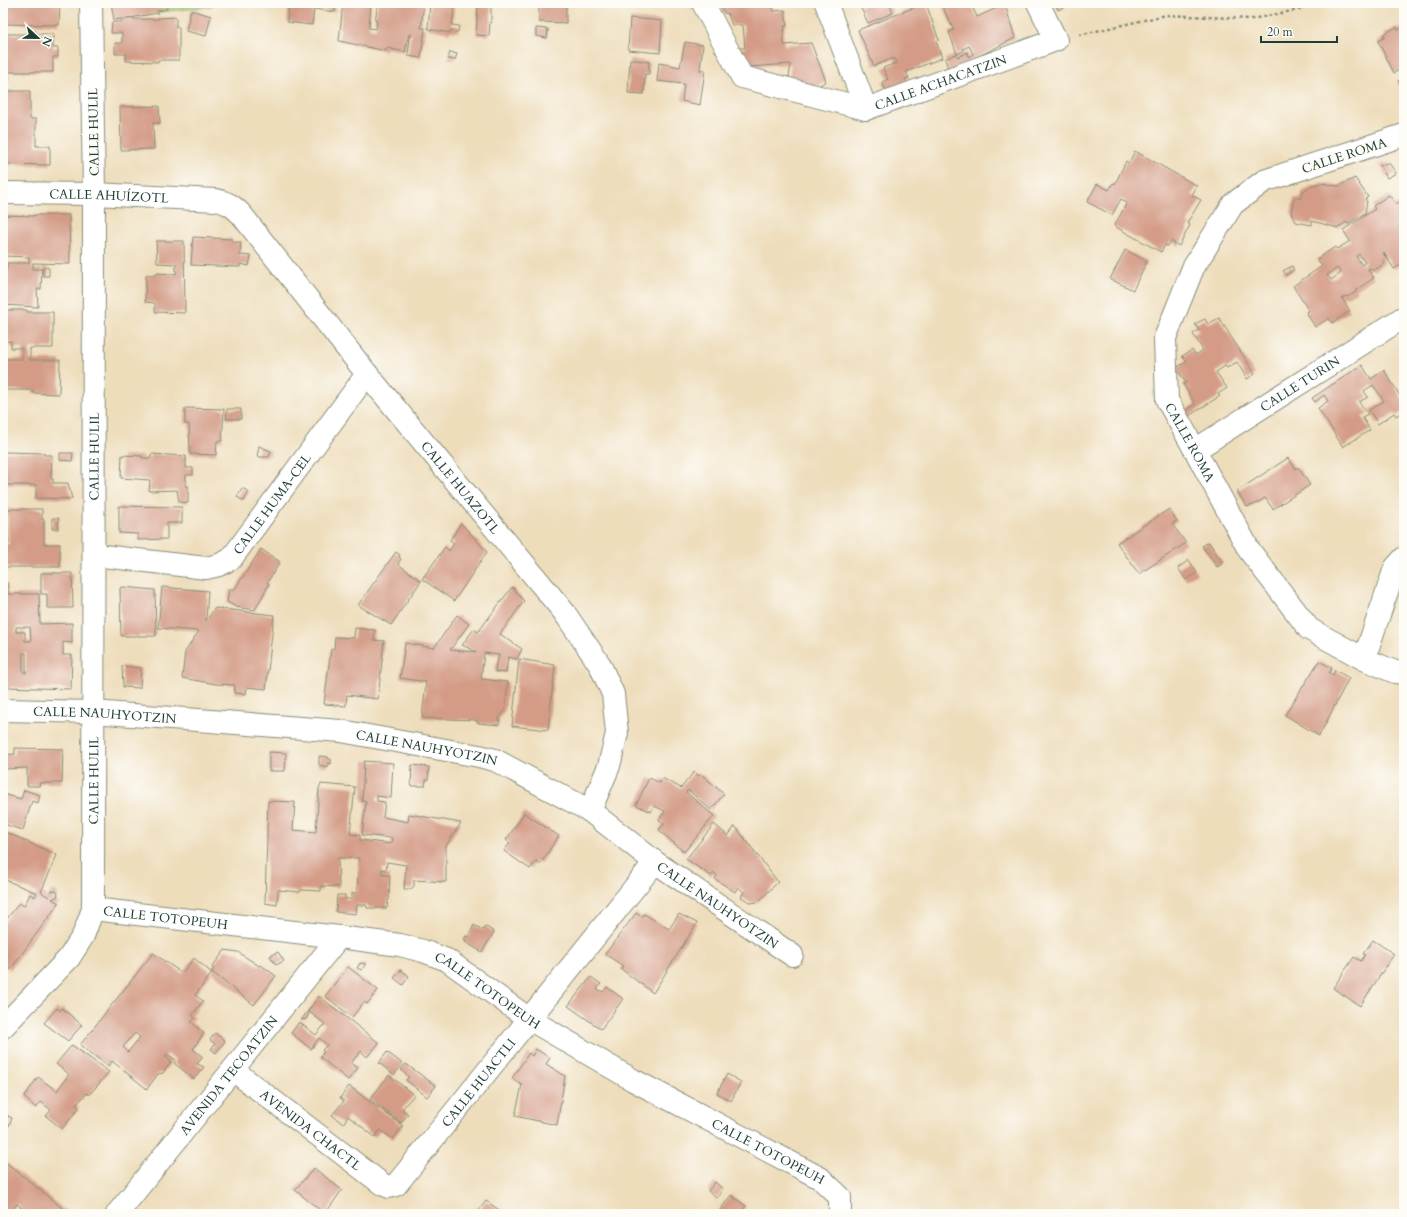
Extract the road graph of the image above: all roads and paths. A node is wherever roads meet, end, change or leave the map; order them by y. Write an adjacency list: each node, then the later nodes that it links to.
1 (91, 3): 10 (street, CALLE HULIL)
2 (703, 3): 7 (street, CALLE ACHACATZIN)
3 (826, 3): 7 (street)
4 (1038, 3): 6 (street)
5 (1309, 3): 6 (path)
6 (1056, 40): 7 (street, CALLE ACHACATZIN)
7 (866, 109)
8 (1404, 135): 14 (street, CALLE ROMA)
9 (3, 193): 10 (street, CALLE AHUÍZOTL)
10 (94, 194): 11 (street, CALLE AHUÍZOTL); 15 (street, CALLE HULIL)
11 (216, 200): 13 (street, CALLE HUAZOTL)
12 (1404, 317): 14 (street, CALLE TURIN)
13 (367, 374): 15 (street, CALLE HUMA-CEL); 21 (street, CALLE HUAZOTL)
14 (1196, 450): 17 (street, CALLE ROMA)
15 (94, 555): 20 (street, CALLE HULIL)
16 (1404, 558): 17 (street)
17 (1364, 659): 18 (street, CALLE ROMA)
18 (1404, 673)
19 (3, 710): 20 (street, CALLE NAUHYOTZIN)
20 (93, 712): 21 (street, CALLE NAUHYOTZIN); 23 (street, CALLE HULIL)
21 (590, 811): 22 (street, CALLE NAUHYOTZIN)
22 (655, 862): 25 (street, CALLE NAUHYOTZIN); 26 (street, CALLE HUACTLI)
23 (93, 909): 24 (street, CALLE TOTOPEUH); 27 (street)
24 (339, 937): 26 (street, CALLE TOTOPEUH); 28 (street, AVENIDA TECOATZIN)
25 (792, 955)
26 (529, 1019): 29 (street, CALLE HUACTLI); 30 (street, CALLE TOTOPEUH)
27 (3, 1027)
28 (233, 1070): 29 (street, AVENIDA CHACTL); 31 (street, AVENIDA TECOATZIN)
29 (390, 1187)
30 (840, 1205)
31 (117, 1214)

